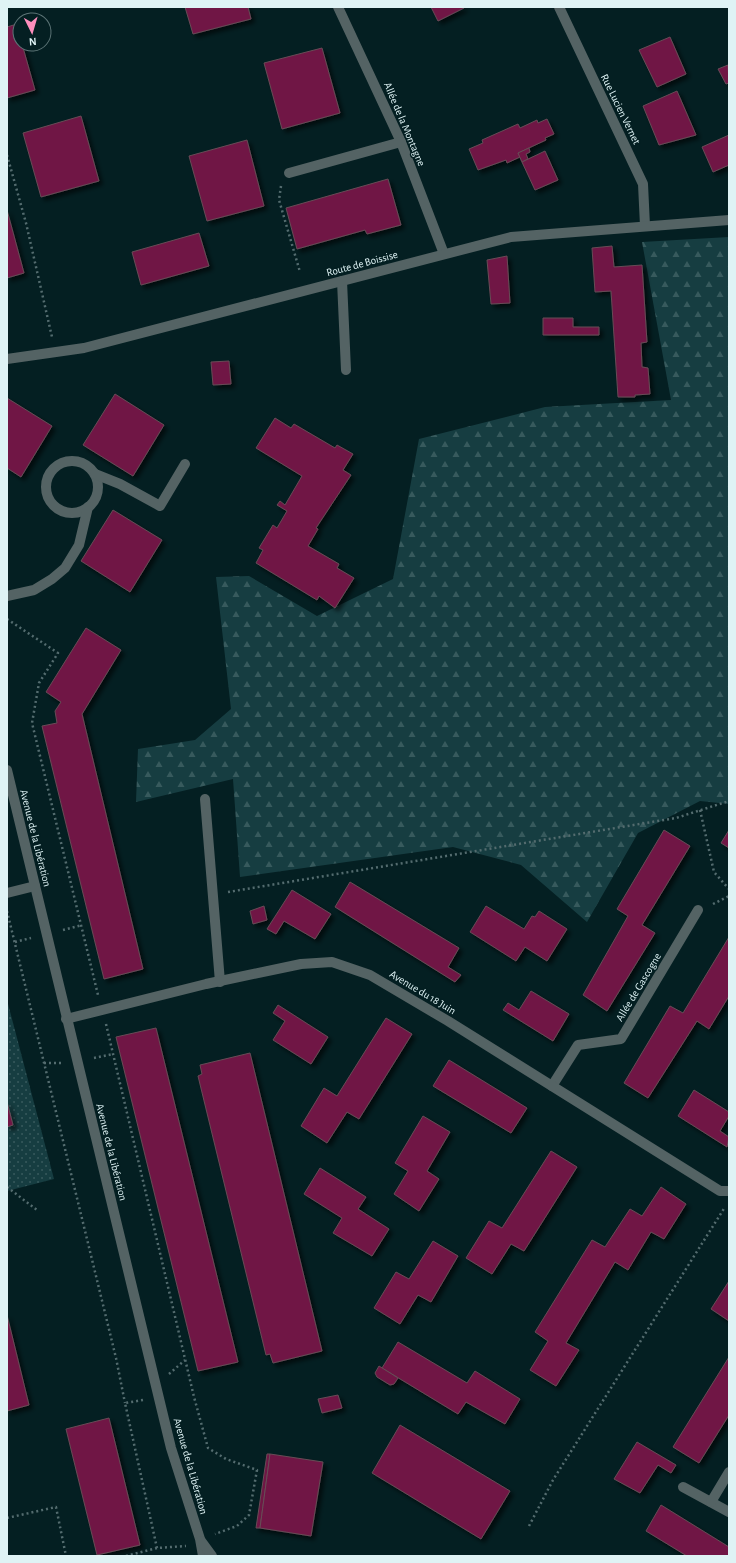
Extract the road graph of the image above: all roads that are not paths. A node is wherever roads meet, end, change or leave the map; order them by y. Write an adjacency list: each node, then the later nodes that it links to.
1 (338, 7): 3 (street, Allée de la Montagne)
2 (558, 7): 6 (street, Rue Lucien Vernet)
3 (401, 142): 4 (street); 7 (street, Allée de la Montagne)
4 (289, 172)
5 (729, 220): 6 (street, Route de Boissise)
6 (646, 226): 7 (street, Route de Boissise)
7 (444, 254): 8 (street, Route de Boissise)
8 (342, 281): 9 (street, Route de Boissise); 10 (street)
9 (7, 359)
10 (346, 370)
11 (185, 464): 12 (street)
12 (95, 474): 13 (street); 13 (street)
13 (88, 508): 14 (street)
14 (7, 596)
15 (7, 770): 17 (street, Avenue de la Libération)
16 (205, 799): 20 (street)
17 (35, 886): 18 (street); 21 (street, Avenue de la Libération)
18 (7, 893)
19 (698, 910): 22 (street, Allée de Gascogne)
20 (220, 982): 21 (street, Avenue du 18 Juin); 22 (street, Avenue du 18 Juin)
21 (66, 1019): 28 (street, Avenue de la Libération)
22 (552, 1086): 23 (street, Avenue du 18 Juin)
23 (729, 1191)
24 (729, 1472): 26 (street)
25 (683, 1487): 26 (street)
26 (711, 1502): 27 (street)
27 (729, 1512)
28 (200, 1539): 29 (street, Avenue de la Libération); 30 (street, Avenue de la Libération)
29 (203, 1556)
30 (212, 1556)

